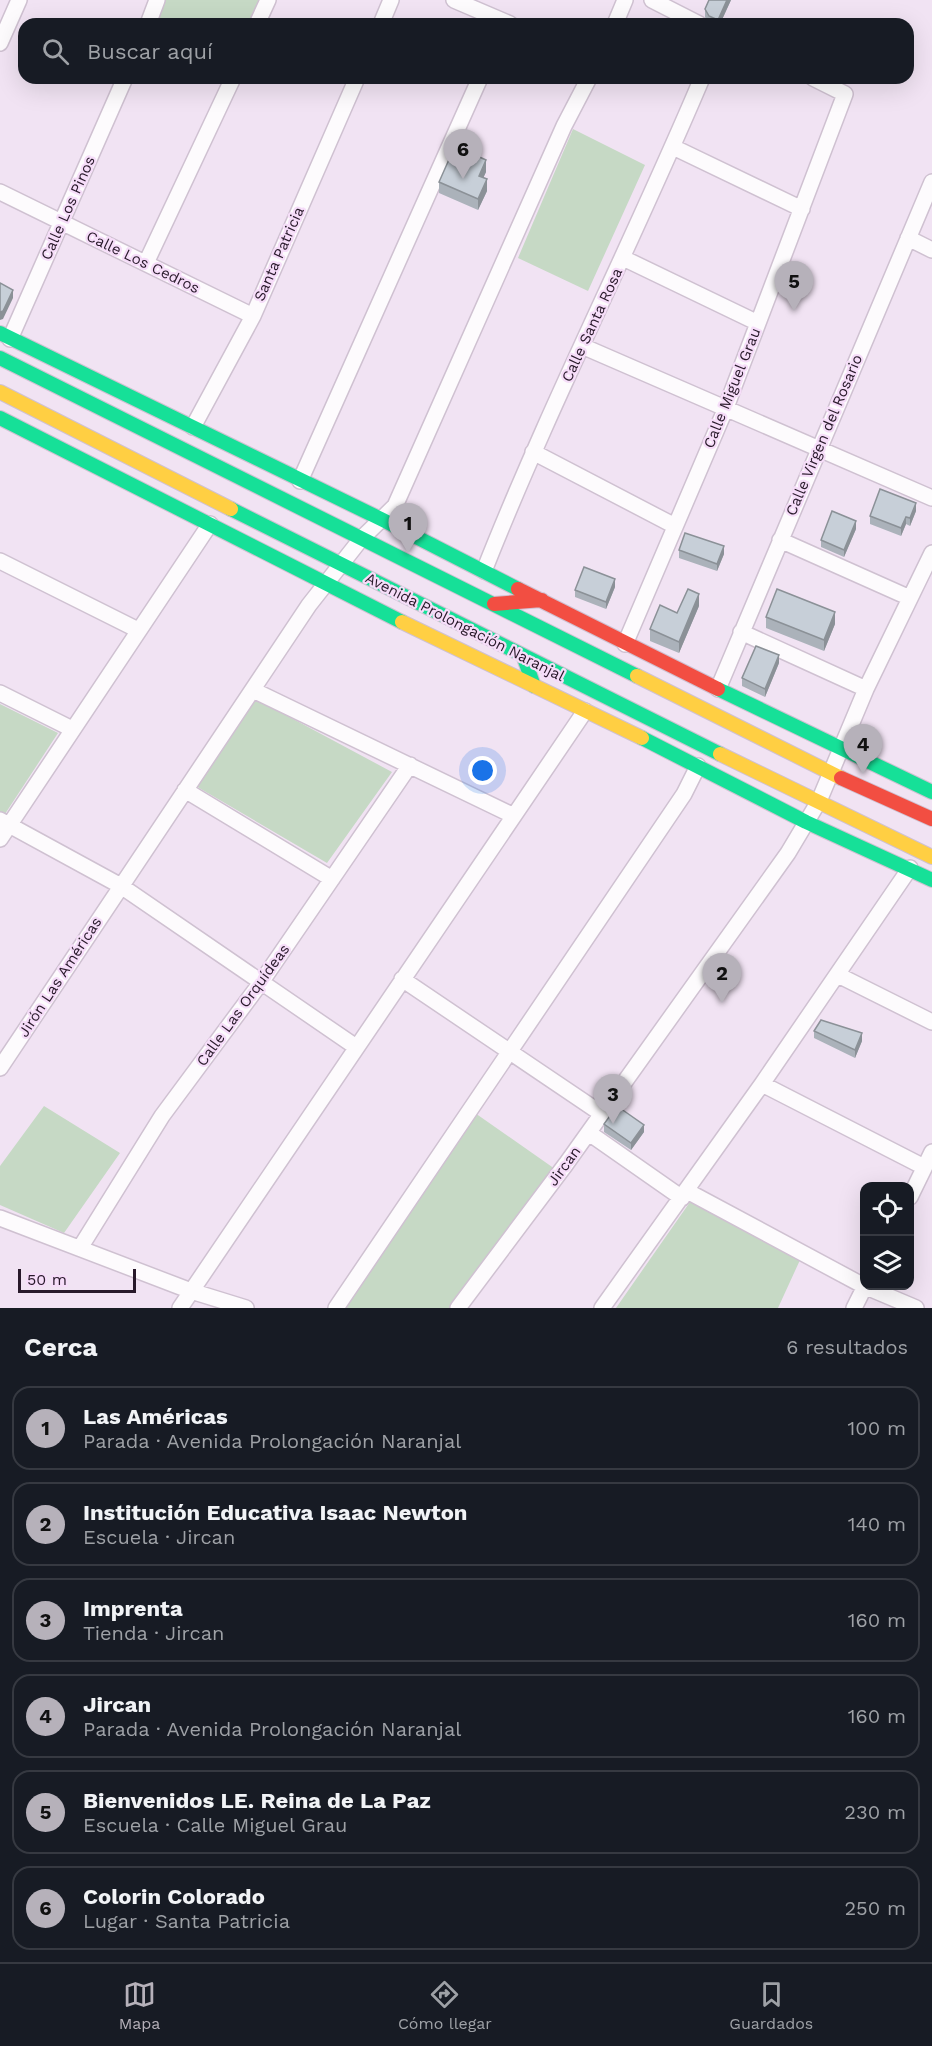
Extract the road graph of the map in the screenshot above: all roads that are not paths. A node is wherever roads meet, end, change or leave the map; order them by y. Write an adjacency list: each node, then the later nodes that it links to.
1 (19, 0): 14 (street)
2 (156, 0): 8 (street)
3 (268, 0): 9 (street)
4 (391, 0): 10 (street)
5 (454, 0): 11 (street)
6 (625, 0): 12 (street)
7 (652, 0): 13 (street)
8 (150, 18)
9 (260, 18)
10 (384, 18)
11 (495, 18)
12 (618, 18)
13 (687, 18)
14 (0, 43)
15 (122, 84): 26 (street, Calle Los Pinos)
16 (230, 84): 30 (street)
17 (354, 84): 31 (street, Santa Patricia)
18 (477, 84): 42 (street)
19 (586, 84): 44 (street, Jirón Las Américas)
20 (699, 84): 22 (street, Calle Santa Rosa)
21 (825, 84): 25 (street, Calle Miguel Grau)
22 (673, 147): 25 (street); 29 (street, Calle Santa Rosa)
23 (932, 182): 27 (street, Calle Virgen del Rosario)
24 (0, 192): 26 (street, Calle Los Cedros)
25 (802, 209): 32 (street, Calle Miguel Grau)
26 (61, 222): 30 (street, Calle Los Cedros); 33 (street, Calle Los Pinos)
27 (908, 238): 28 (street); 40 (street, Calle Virgen del Rosario)
28 (932, 250)
29 (623, 258): 32 (street); 34 (street, Calle Santa Rosa)
30 (146, 263): 31 (street, Calle Los Cedros)
31 (252, 316): 39 (street, Santa Patricia)
32 (758, 323): 37 (street, Calle Miguel Grau)
33 (5, 336): 39 (main road)
34 (582, 346): 37 (street); 41 (street, Calle Santa Rosa)
35 (0, 358): 47 (main road)
36 (0, 392): 51 (main road, Avenida Prolongación Naranjal)
37 (725, 410): 40 (street); 46 (street, Calle Miguel Grau)
38 (0, 418): 45 (main road, Avenida Prolongación Naranjal)
39 (194, 427): 42 (main road)
40 (819, 449): 43 (street); 48 (street, Calle Virgen del Rosario)
41 (533, 452): 46 (street); 52 (street, Calle Santa Rosa)
42 (300, 481): 44 (main road)
43 (932, 498)
44 (383, 520): 47 (street, Jirón Las Américas); 52 (main road)
45 (210, 524): 53 (main road, Avenida Prolongación Naranjal); 57 (street)
46 (675, 526): 59 (street, Calle Miguel Grau)
47 (361, 539): 51 (street, Jirón Las Américas); 56 (main road)
48 (780, 540): 54 (street); 58 (street, Calle Virgen del Rosario)
49 (932, 553): 54 (street, Jircan)
50 (0, 561): 57 (street)
51 (342, 565): 53 (street, Jirón Las Américas); 60 (main road, Avenida Prolongación Naranjal)
52 (484, 571): 55 (main road)
53 (325, 585): 61 (main road, Avenida Prolongación Naranjal); 64 (street, Jirón Las Américas)
54 (910, 598): 63 (street, Jircan)
55 (542, 600): 56 (main road); 59 (main road)
56 (494, 604): 71 (main road)
57 (138, 630): 67 (street)
58 (741, 632): 62 (street, Calle Virgen del Rosario); 63 (street)
59 (625, 644): 62 (main road)
60 (524, 658): 61 (main road); 74 (main road, Avenida Prolongación Naranjal)
61 (534, 686): 66 (main road, Avenida Prolongación Naranjal)
62 (718, 689): 68 (main road)
63 (866, 689): 68 (street, Jircan)
64 (253, 690): 69 (street); 72 (street, Jirón Las Américas)
65 (0, 693): 67 (street)
66 (585, 711): 70 (main road, Avenida Prolongación Naranjal); 75 (street)
67 (72, 729): 78 (street)
68 (842, 747): 71 (street, Jircan); 73 (main road)
69 (410, 765): 75 (street); 82 (street, Calle Las Orquídeas)
70 (698, 766): 77 (main road, Avenida Prolongación Naranjal); 90 (street)
71 (830, 772): 74 (street, Jircan); 76 (main road)
72 (185, 790): 82 (street); 84 (street, Jirón Las Américas)
73 (932, 792)
74 (819, 801): 77 (street, Jircan); 80 (main road, Avenida Prolongación Naranjal)
75 (512, 815): 86 (street)
76 (932, 819)
77 (806, 822): 81 (main road, Avenida Prolongación Naranjal); 93 (street, Jircan)
78 (5, 823): 79 (street); 84 (street)
79 (0, 839)
80 (932, 857)
81 (910, 868): 83 (main road, Avenida Prolongación Naranjal); 85 (street)
82 (332, 879): 87 (street, Calle Las Orquídeas)
83 (932, 880)
84 (121, 886): 87 (street); 91 (street, Jirón Las Américas)
85 (838, 975): 88 (street); 92 (street)
86 (402, 979): 89 (street); 90 (street)
87 (262, 981): 89 (street); 100 (street, Calle Las Orquídeas)
88 (932, 1022)
89 (356, 1047): 104 (street)
90 (509, 1051): 93 (street); 107 (street)
91 (0, 1068)
92 (762, 1084): 96 (street); 98 (street)
93 (602, 1114): 94 (street, Jircan)
94 (589, 1133): 98 (street); 108 (street, Jircan)
95 (932, 1152): 96 (street)
96 (924, 1167): 97 (street)
97 (914, 1187)
98 (684, 1194): 101 (street); 109 (street)
99 (0, 1218): 100 (street)
100 (80, 1248): 104 (street)
101 (860, 1283)
102 (863, 1290): 110 (street)
103 (874, 1290): 111 (street)
104 (191, 1291): 105 (street); 106 (street)
105 (180, 1308)
106 (246, 1308)
107 (336, 1308)
108 (458, 1308)
109 (602, 1308)
110 (854, 1308)
111 (916, 1308)

